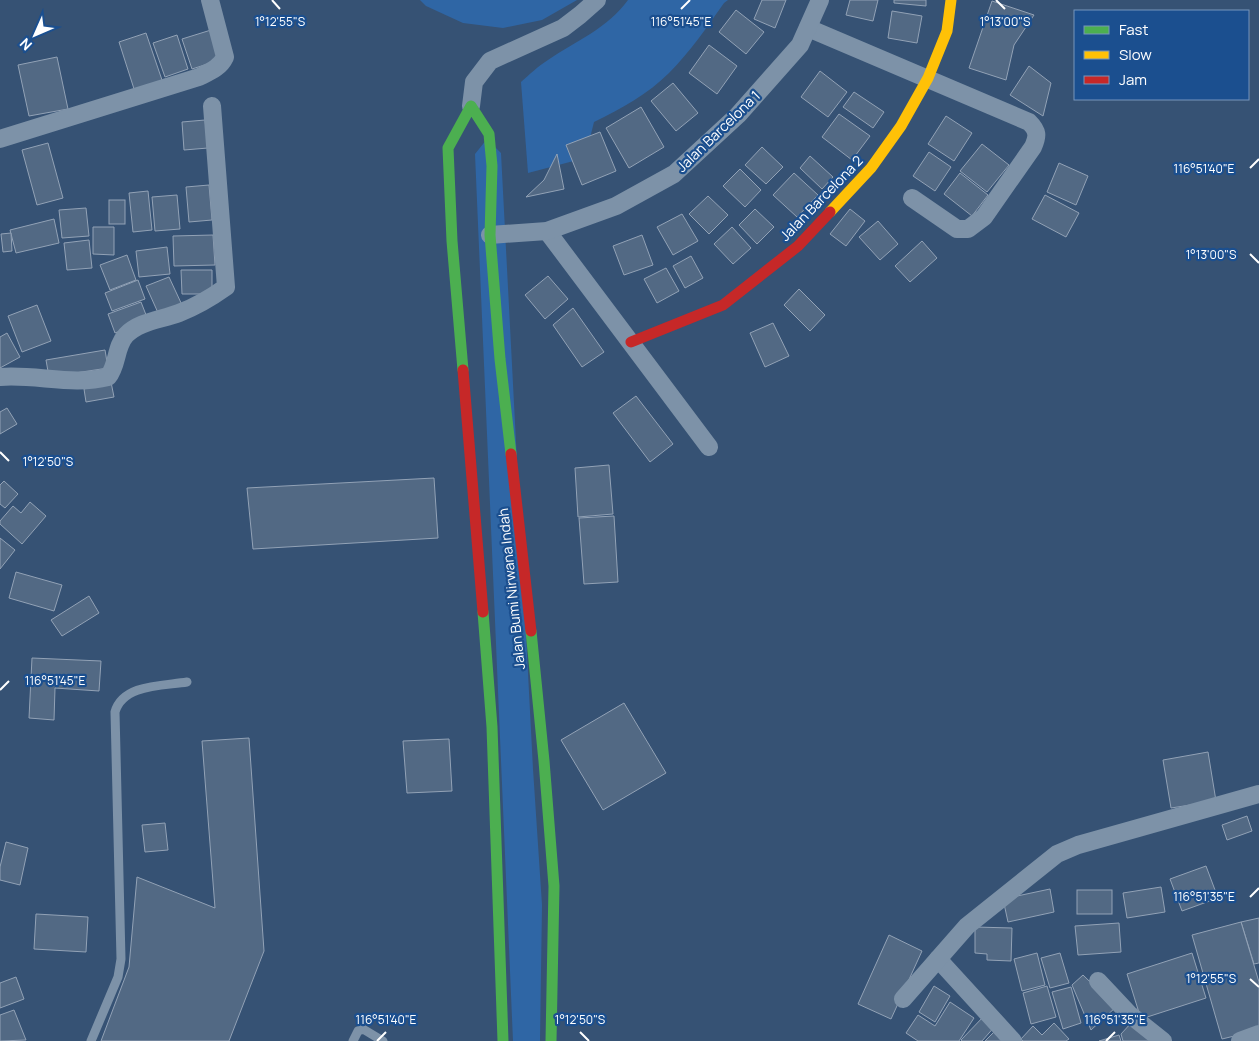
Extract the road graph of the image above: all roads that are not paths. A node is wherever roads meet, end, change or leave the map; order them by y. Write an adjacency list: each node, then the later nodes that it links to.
1 (210, 0): 9 (street)
2 (597, 0): 8 (street)
3 (820, 0): 5 (street, Jalan Barcelona 1)
4 (951, 0): 6 (street, Jalan Barcelona 2)
5 (808, 28): 6 (street); 11 (street, Jalan Barcelona 1)
6 (928, 78): 10 (street); 13 (street, Jalan Barcelona 2)
7 (212, 106): 14 (street)
8 (471, 106): 12 (street, Jalan Bumi Nirwana Indah); 25 (street, Jalan Bumi Nirwana Indah)
9 (0, 139)
10 (912, 198)
11 (548, 231): 12 (street, Jalan Barcelona 1); 13 (street)
12 (490, 235): 26 (street, Jalan Bumi Nirwana Indah)
13 (631, 342): 15 (street)
14 (0, 377)
15 (709, 447)
16 (187, 682): 22 (lane)
17 (1259, 794): 18 (street)
18 (938, 959): 20 (street); 27 (street)
19 (1098, 981): 28 (street)
20 (903, 999)
21 (1259, 1034): 29 (street)
22 (91, 1041)
23 (353, 1041): 24 (lane)
24 (383, 1041)
25 (503, 1041)
26 (551, 1041)
27 (1013, 1041)
28 (1163, 1041)
29 (1240, 1041)

